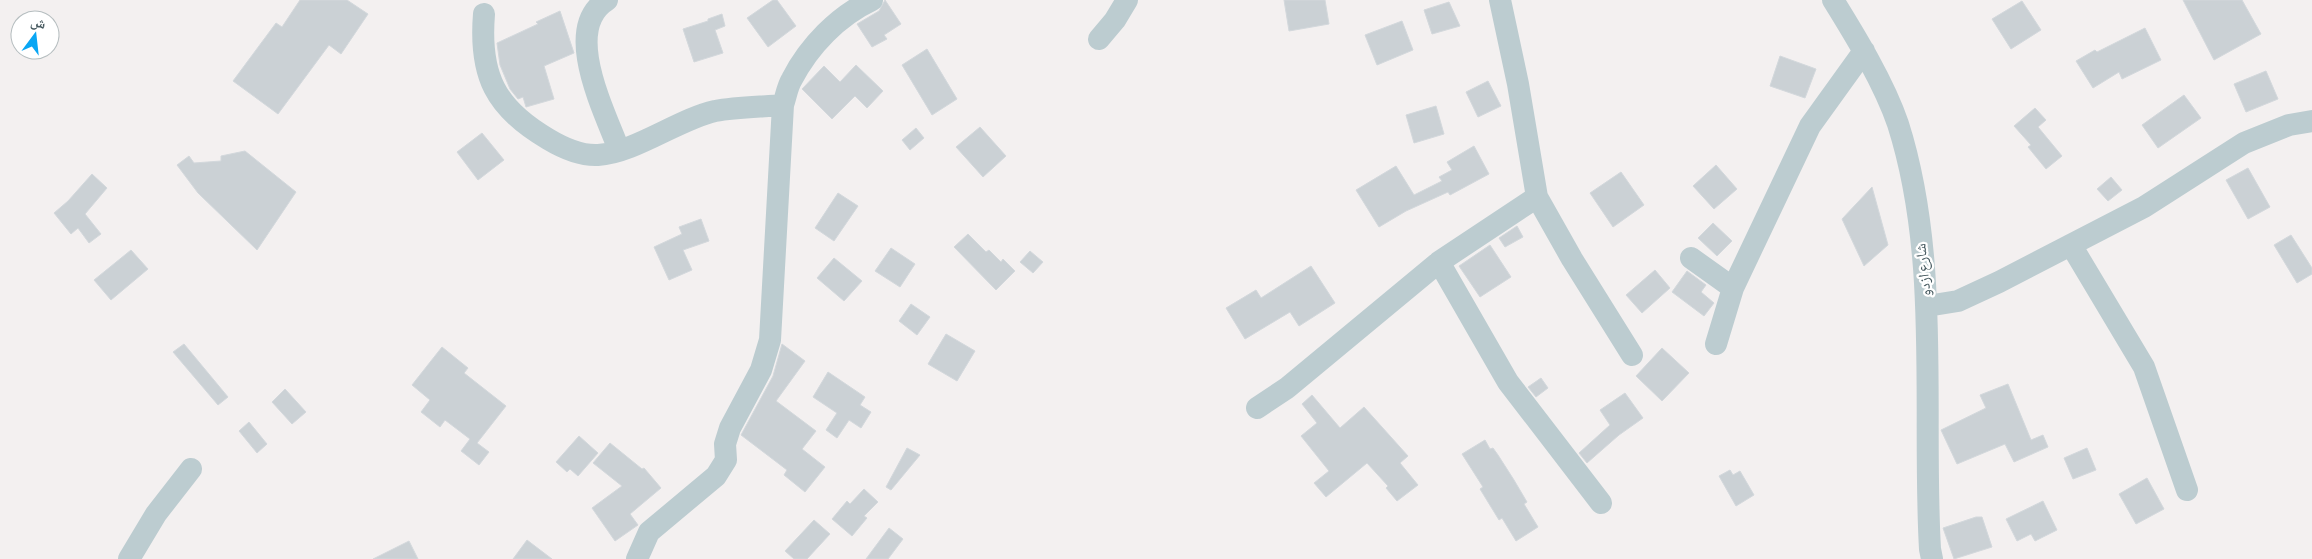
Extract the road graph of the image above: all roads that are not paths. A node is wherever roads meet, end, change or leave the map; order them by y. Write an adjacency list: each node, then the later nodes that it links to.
1 (608, 0): 11 (street)
2 (872, 0): 9 (street)
3 (1127, 0): 7 (street)
4 (1500, 0): 12 (street)
5 (1833, 0): 8 (street, شارع ازدو)
6 (484, 14): 11 (street)
7 (1099, 39)
8 (1864, 50): 16 (street); 17 (street, شارع ازدو)
9 (783, 105): 11 (street); 25 (street)
10 (2312, 121): 13 (street)
11 (619, 150)
12 (1537, 197): 15 (street); 19 (street)
13 (2071, 245): 17 (street); 22 (street)
14 (1692, 258): 16 (street)
15 (1439, 262): 20 (street); 23 (street)
16 (1733, 288): 18 (street)
17 (1927, 306): 26 (street, شارع ازدو)
18 (1716, 344)
19 (1632, 355)
20 (1257, 408)
21 (191, 469): 24 (street)
22 (2187, 490)
23 (1601, 503)
24 (129, 559)
25 (637, 559)
26 (1932, 559)

